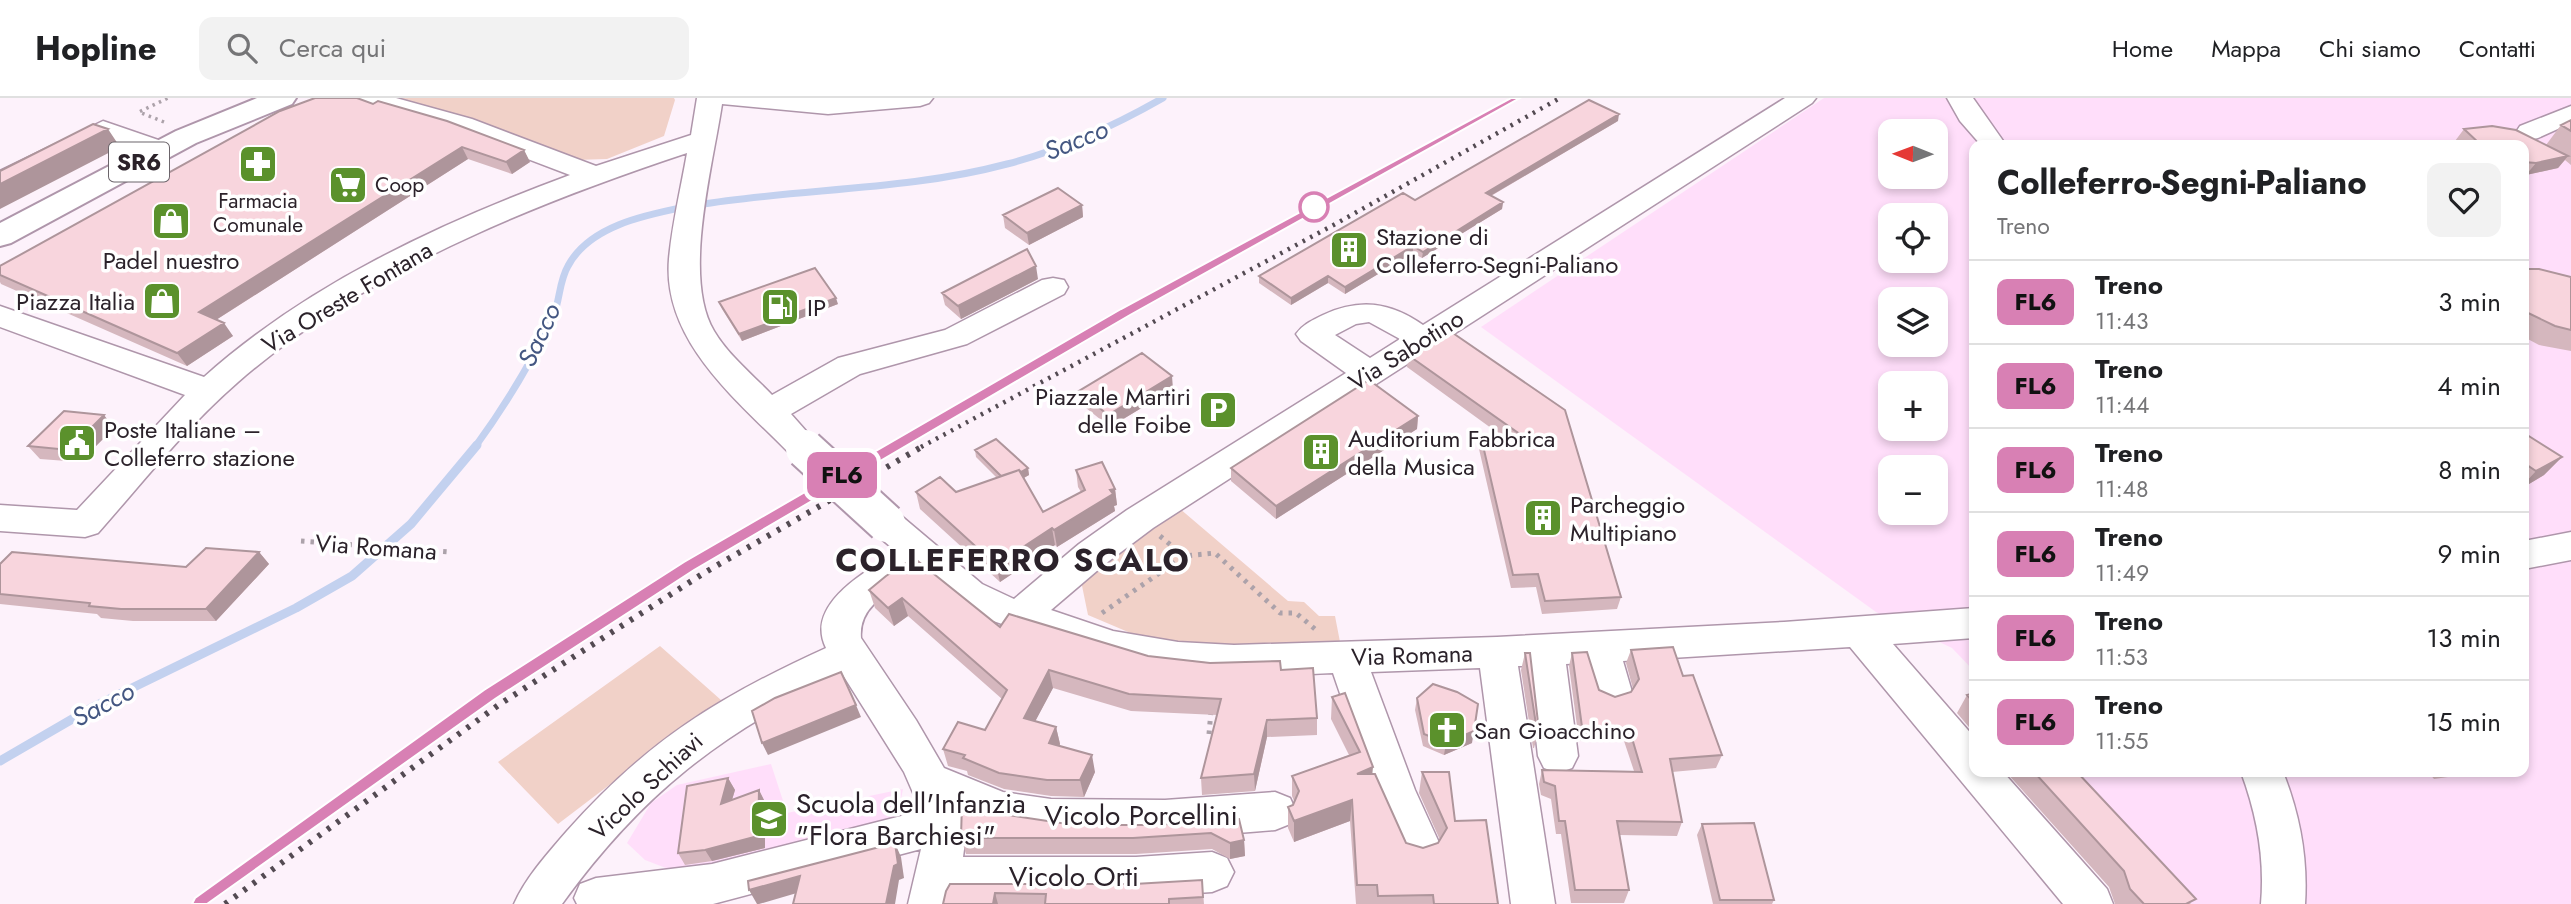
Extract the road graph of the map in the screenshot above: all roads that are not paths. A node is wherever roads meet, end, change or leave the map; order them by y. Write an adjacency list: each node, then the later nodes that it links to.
1 (368, 98): 14 (street)
2 (710, 98): 13 (street, Via Romana)
3 (727, 98): 7 (street)
4 (920, 98): 7 (street)
5 (1803, 98): 20 (street, Via Sabotino)
6 (1961, 98): 12 (street)
7 (793, 101)
8 (279, 102): 11 (main road, SR6); 16 (street)
9 (2571, 114): 10 (street)
10 (2529, 132)
11 (162, 136): 15 (street); 17 (main road, SR6)
12 (1991, 140)
13 (701, 153): 14 (street, Via Oreste Fontana); 23 (street, Via Romana)
14 (595, 175): 22 (street, Via Oreste Fontana)
15 (0, 182)
16 (145, 188)
17 (2, 234)
18 (1053, 288): 23 (street)
19 (0, 316): 22 (street)
20 (1423, 340): 21 (street, Via Sabotino); 21 (street)
21 (1369, 373): 28 (street, Via Sabotino)
22 (208, 392): 24 (street, Via Oreste Fontana)
23 (768, 412): 26 (street, Via Romana, bridge)
24 (0, 518)
25 (2571, 546): 27 (street)
26 (922, 554): 28 (street, Via Romana); 34 (street)
27 (2529, 554)
28 (1019, 616): 35 (street, Via Romana)
29 (1969, 623): 30 (street, Via Romana)
30 (1860, 633): 31 (street, Via Romana); 38 (street)
31 (1600, 646): 32 (street, Via Romana); 36 (street)
32 (1545, 649): 33 (street, Via Romana); 37 (street)
33 (1497, 652): 35 (street, Via Romana); 49 (street)
34 (850, 654): 41 (street); 48 (street, Vicolo Schiavi)
35 (1347, 657): 44 (street)
36 (1612, 692)
37 (1559, 756)
38 (1969, 760)
39 (1983, 777): 50 (street)
40 (2264, 777): 51 (street)
41 (930, 781): 42 (street, Vicolo Porcellini); 43 (street)
42 (1275, 811)
43 (945, 824): 46 (street); 47 (street)
44 (1419, 847)
45 (1212, 872): 46 (street, Vicolo Orti)
46 (933, 890)
47 (596, 898)
48 (536, 904)
49 (1533, 904)
50 (2091, 904)
51 (2284, 904)

